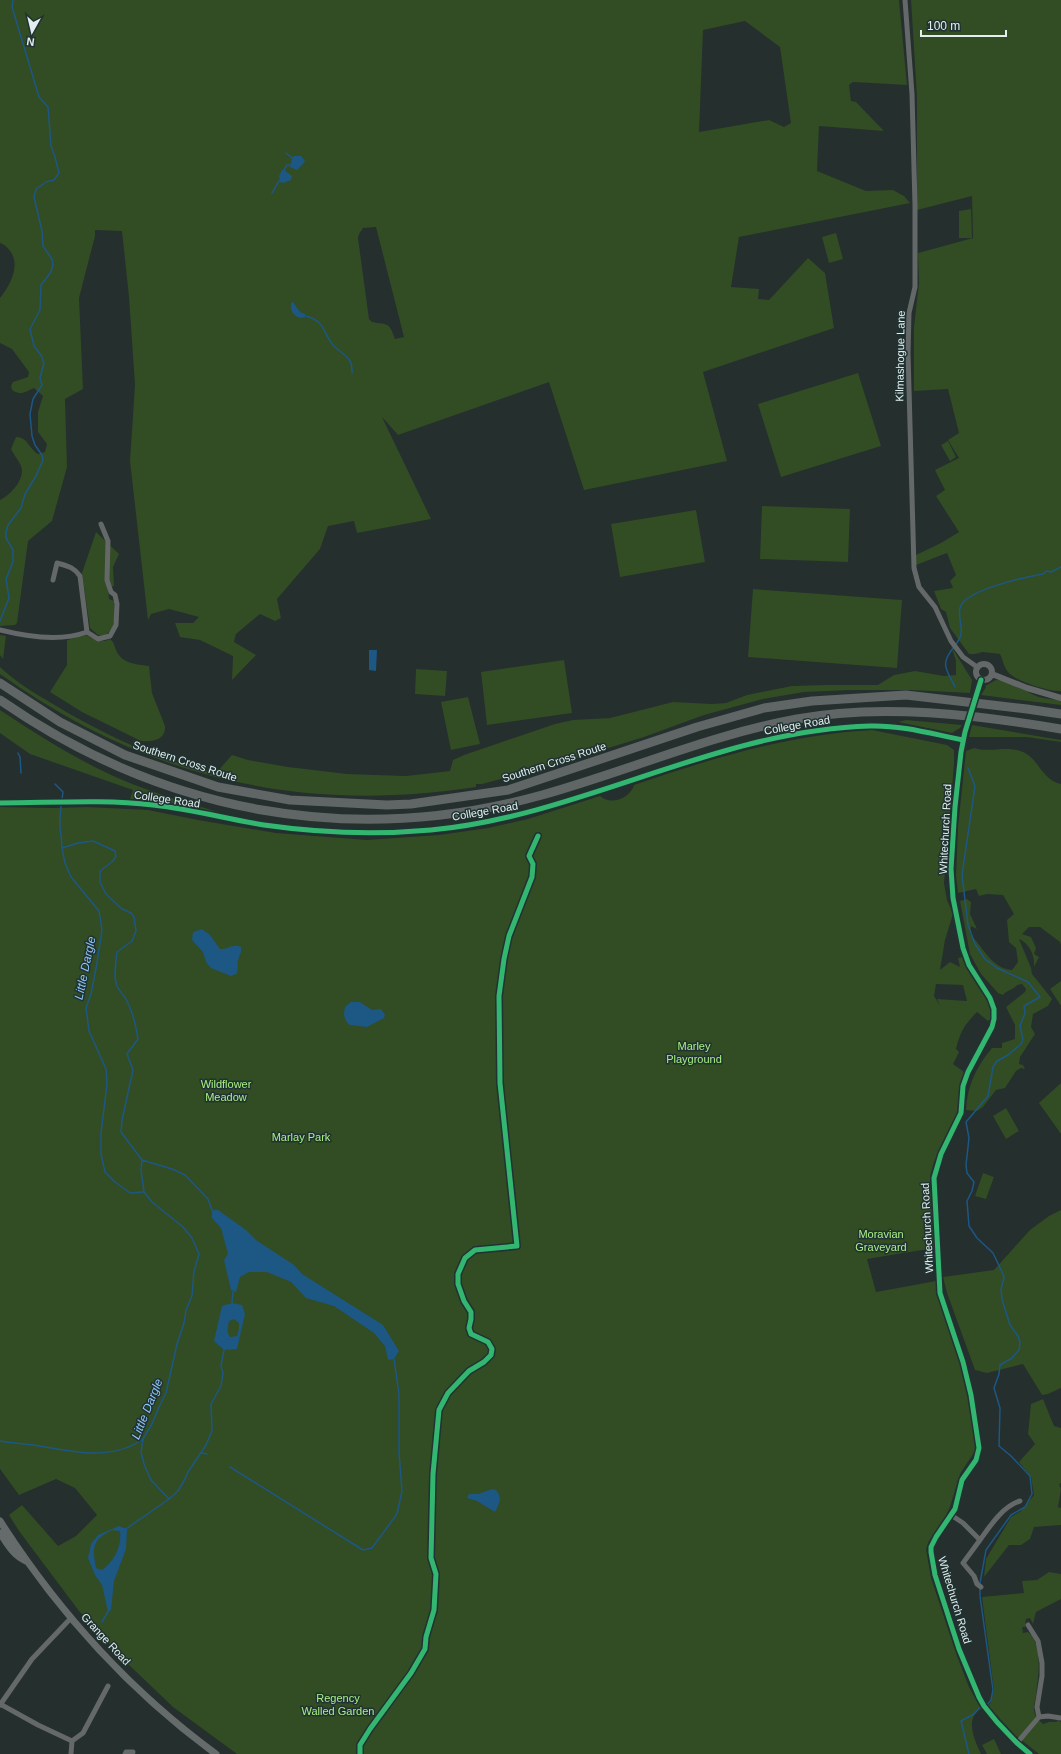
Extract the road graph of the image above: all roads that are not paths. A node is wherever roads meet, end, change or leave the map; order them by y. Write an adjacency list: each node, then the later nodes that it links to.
1 (905, 0): 6 (street, Kilmashogue Lane)
2 (101, 524): 5 (street)
3 (52, 580): 5 (street)
4 (0, 630): 5 (street)
5 (87, 632)
6 (976, 667): 7 (street); 8 (street)
7 (992, 674): 8 (street); 10 (street)
8 (981, 680): 14 (street, Whitechurch Road)
9 (0, 682): 12 (highway, Southern Cross Route)
10 (1061, 698)
11 (0, 700): 13 (highway)
12 (1061, 714)
13 (1061, 729)
14 (962, 740): 15 (street, College Road); 17 (street, Whitechurch Road)
15 (0, 803)
16 (1020, 1501): 20 (street)
17 (951, 1515): 20 (street); 30 (street, Whitechurch Road)
18 (0, 1521): 21 (main road, Grange Road)
19 (0, 1534): 21 (main road)
20 (980, 1540): 22 (street)
21 (27, 1561): 23 (main road, Grange Road)
22 (980, 1587)
23 (71, 1618): 26 (street); 34 (main road, Grange Road)
24 (1028, 1625): 27 (street)
25 (108, 1686): 29 (street)
26 (0, 1705): 29 (street)
27 (1039, 1717): 28 (street); 30 (street)
28 (1061, 1718)
29 (72, 1741): 32 (street)
30 (1017, 1743): 35 (street, Whitechurch Road)
31 (133, 1752): 33 (street)
32 (72, 1754)
33 (125, 1754)
34 (216, 1754)
35 (1030, 1754)

